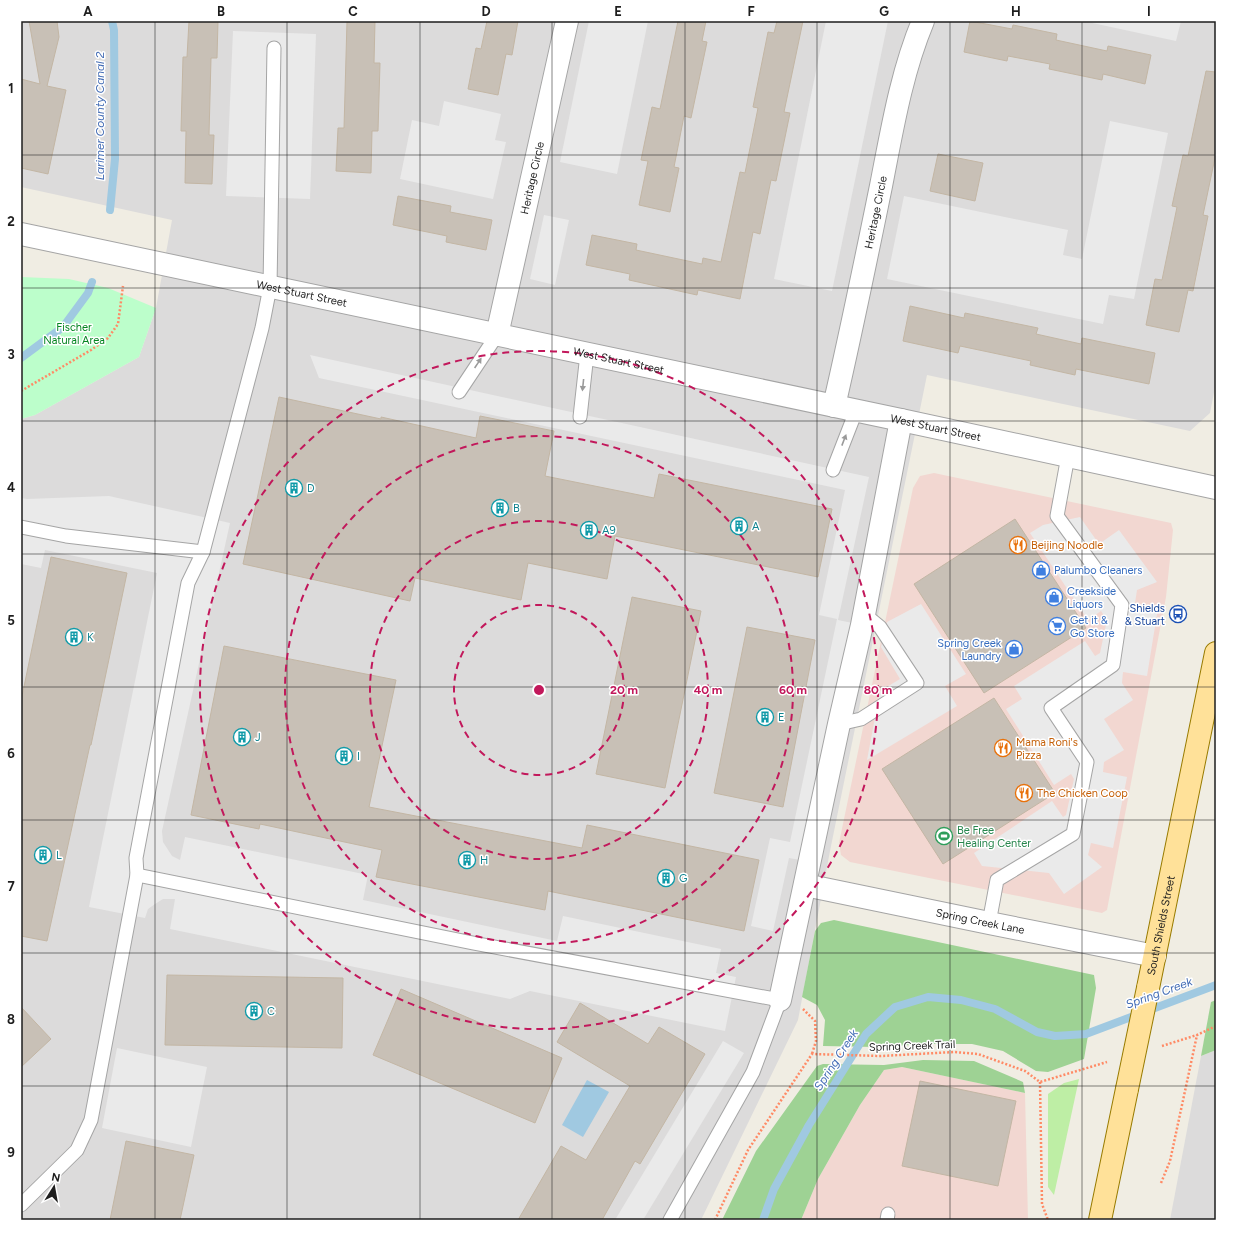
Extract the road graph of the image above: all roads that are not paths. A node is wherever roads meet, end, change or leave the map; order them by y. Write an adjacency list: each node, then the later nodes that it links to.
1 (567, 21): 6 (street, Heritage Circle)
2 (923, 21): 9 (street, Heritage Circle)
3 (274, 48): 5 (lane)
4 (21, 234): 5 (street, West Stuart Street)
5 (270, 287): 6 (street, West Stuart Street); 17 (lane)
6 (497, 335): 7 (street, West Stuart Street); 8 (lane, one-way to 6)
7 (587, 354): 9 (street, West Stuart Street); 11 (lane, one-way to 11)
8 (459, 392)
9 (834, 406): 10 (street, West Stuart Street)
10 (856, 411): 12 (street, West Stuart Street); 14 (lane, one-way to 10)
11 (580, 417)
12 (901, 420): 13 (street, West Stuart Street); 18 (street)
13 (1068, 456): 15 (street, West Stuart Street); 23 (lane)
14 (833, 470)
15 (1216, 488)
16 (21, 527): 17 (lane)
17 (203, 552): 21 (lane)
18 (863, 613): 20 (street); 20 (lane)
19 (1216, 653): 24 (main road, South Shields Street)
20 (839, 724): 22 (street)
21 (137, 875): 25 (lane); 26 (lane)
22 (805, 885): 23 (street, Spring Creek Lane); 25 (street)
23 (989, 923): 24 (street, Spring Creek Lane)
24 (1155, 956): 28 (main road, South Shields Street, bridge)
25 (780, 1000): 27 (lane)
26 (21, 1205)
27 (670, 1220)
28 (1100, 1220)

